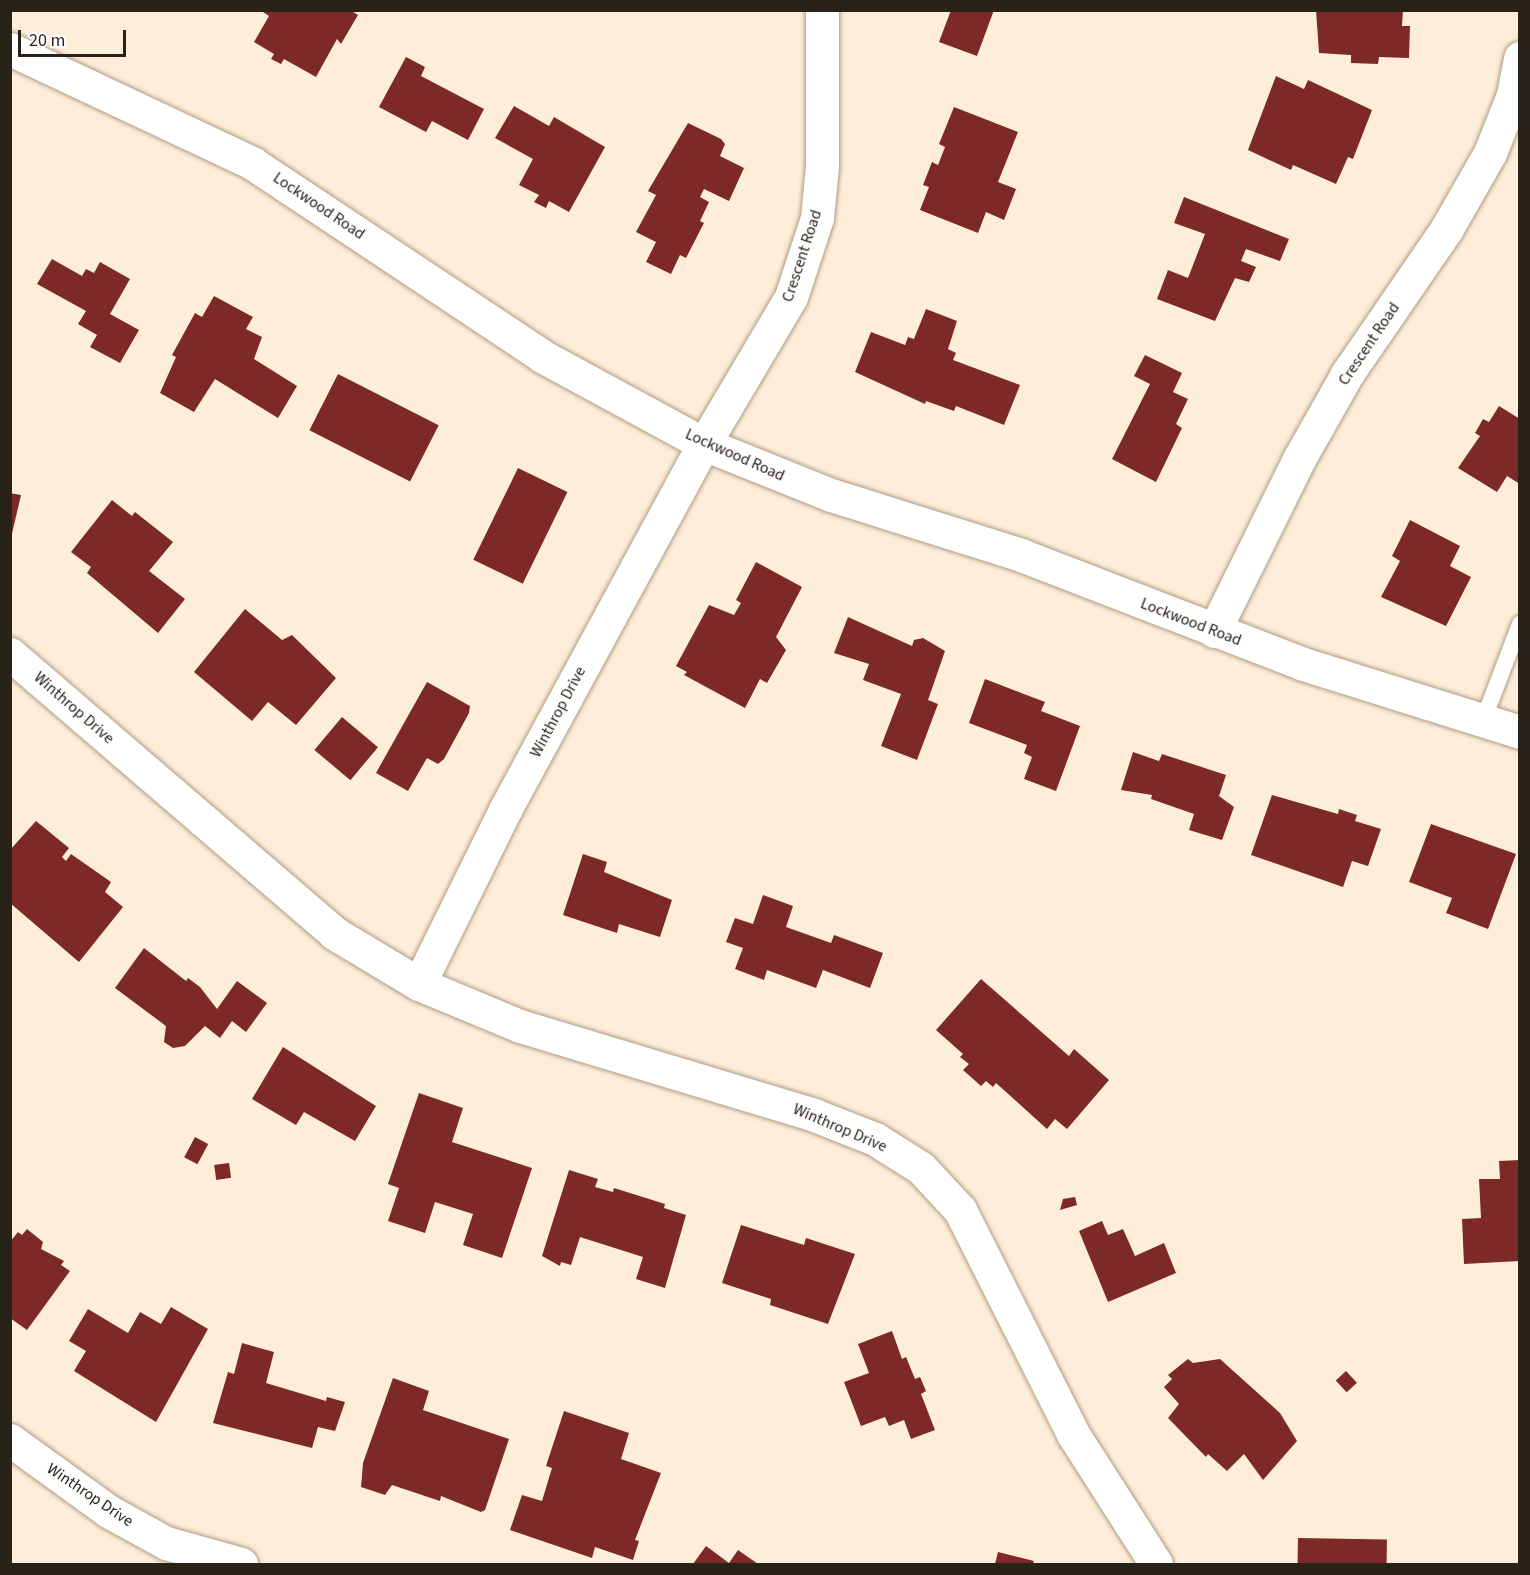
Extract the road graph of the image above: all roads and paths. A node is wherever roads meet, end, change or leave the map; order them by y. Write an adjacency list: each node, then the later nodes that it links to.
1 (822, 10): 4 (street, Crescent Road)
2 (10, 49): 4 (street, Lockwood Road)
3 (1520, 58): 6 (street, Crescent Road)
4 (704, 444): 6 (street, Lockwood Road); 10 (street, Winthrop Drive)
5 (1520, 624): 8 (lane)
6 (1214, 631): 8 (street, Lockwood Road)
7 (10, 654): 10 (street, Winthrop Drive)
8 (1483, 721): 9 (street, Lockwood Road)
9 (1520, 732)
10 (419, 984): 13 (street, Winthrop Drive)
11 (10, 1440): 12 (street, Winthrop Drive)
12 (241, 1564)
13 (1156, 1564)

